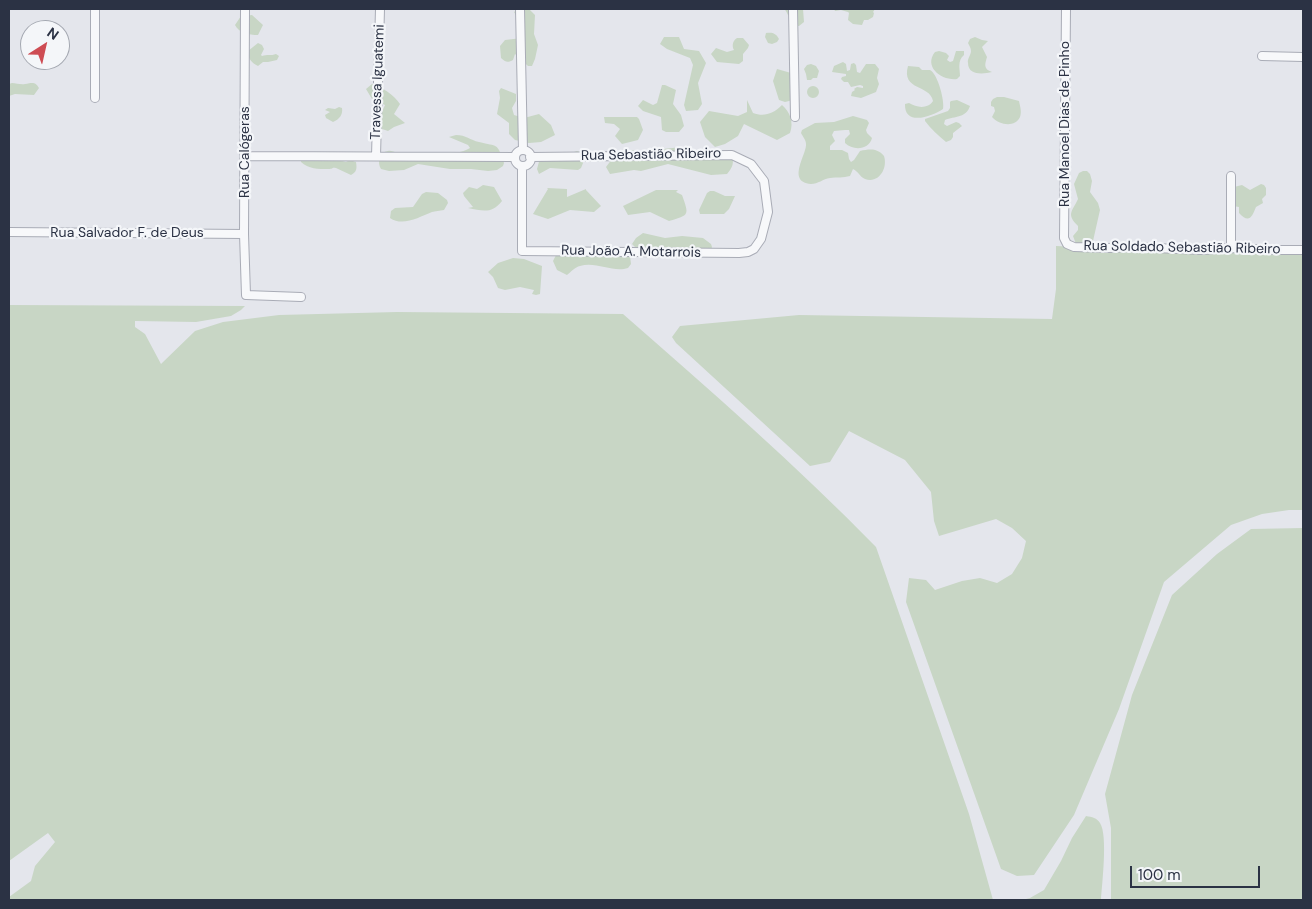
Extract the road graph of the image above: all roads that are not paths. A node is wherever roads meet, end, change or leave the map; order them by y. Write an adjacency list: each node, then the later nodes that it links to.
1 (95, 9): 9 (street)
2 (245, 9): 12 (street, Rua Calógeras)
3 (380, 9): 13 (street, Travessa Iguatemi)
4 (520, 9): 11 (street)
5 (793, 9): 10 (street)
6 (1066, 9): 20 (street, Rua Manoel Dias de Pinho)
7 (1262, 56): 8 (street)
8 (1303, 57)
9 (95, 98)
10 (795, 117)
11 (523, 150): 14 (street); 15 (street)
12 (245, 156): 13 (street); 19 (street, Rua Calógeras)
13 (376, 156): 14 (street)
14 (515, 157): 16 (street)
15 (530, 157): 16 (street); 23 (street, Rua Sebastião Ribeiro)
16 (522, 166): 23 (street, Rua João A. Motarrois)
17 (1231, 176): 21 (street)
18 (9, 232): 19 (street, Rua Salvador F. de Deus)
19 (244, 234): 24 (street, Rua Calógeras)
20 (1064, 238): 21 (street, Rua Soldado Sebastião Ribeiro)
21 (1231, 248): 22 (street, Rua Soldado Sebastião Ribeiro)
22 (1303, 250)
23 (739, 253)
24 (301, 297)

